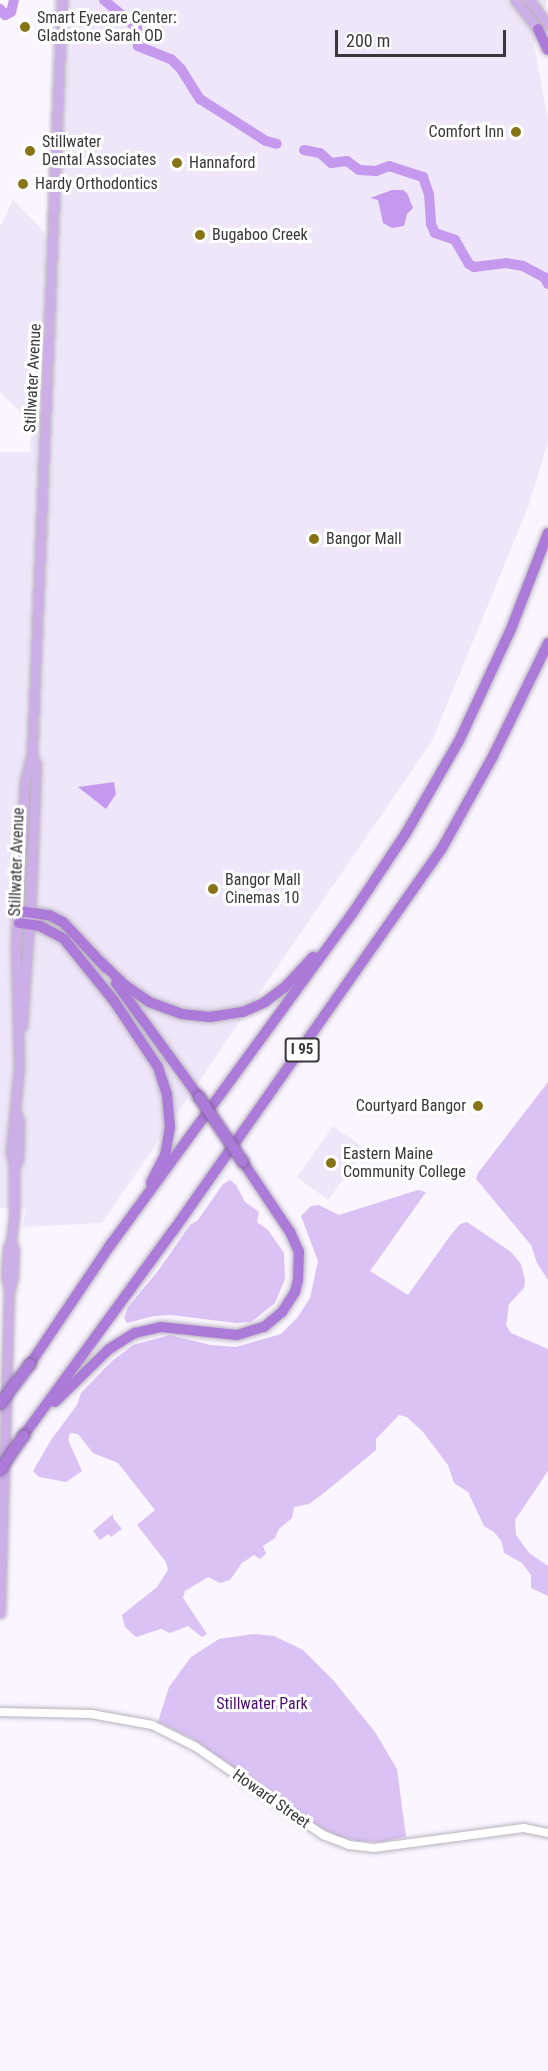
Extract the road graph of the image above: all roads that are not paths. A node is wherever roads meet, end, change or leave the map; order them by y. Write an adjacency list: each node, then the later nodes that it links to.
1 (62, 0): 10 (main road, Stillwater Avenue)
2 (514, 0): 4 (main road)
3 (529, 0): 4 (main road)
4 (543, 26): 5 (main road); 6 (highway)
5 (548, 42)
6 (548, 50)
7 (548, 533): 9 (highway, I 95)
8 (548, 643): 14 (highway, I 95)
9 (388, 860): 11 (highway); 12 (highway, I 95)
10 (24, 917): 11 (highway); 12 (highway); 16 (main road, Stillwater Avenue)
11 (102, 963): 14 (highway, bridge)
12 (109, 1248): 13 (highway, I 95, bridge)
13 (0, 1404)
14 (24, 1435): 15 (highway, I 95, bridge)
15 (0, 1470)
16 (0, 1613)
17 (0, 1712): 18 (street, Howard Street)
18 (548, 1833)

